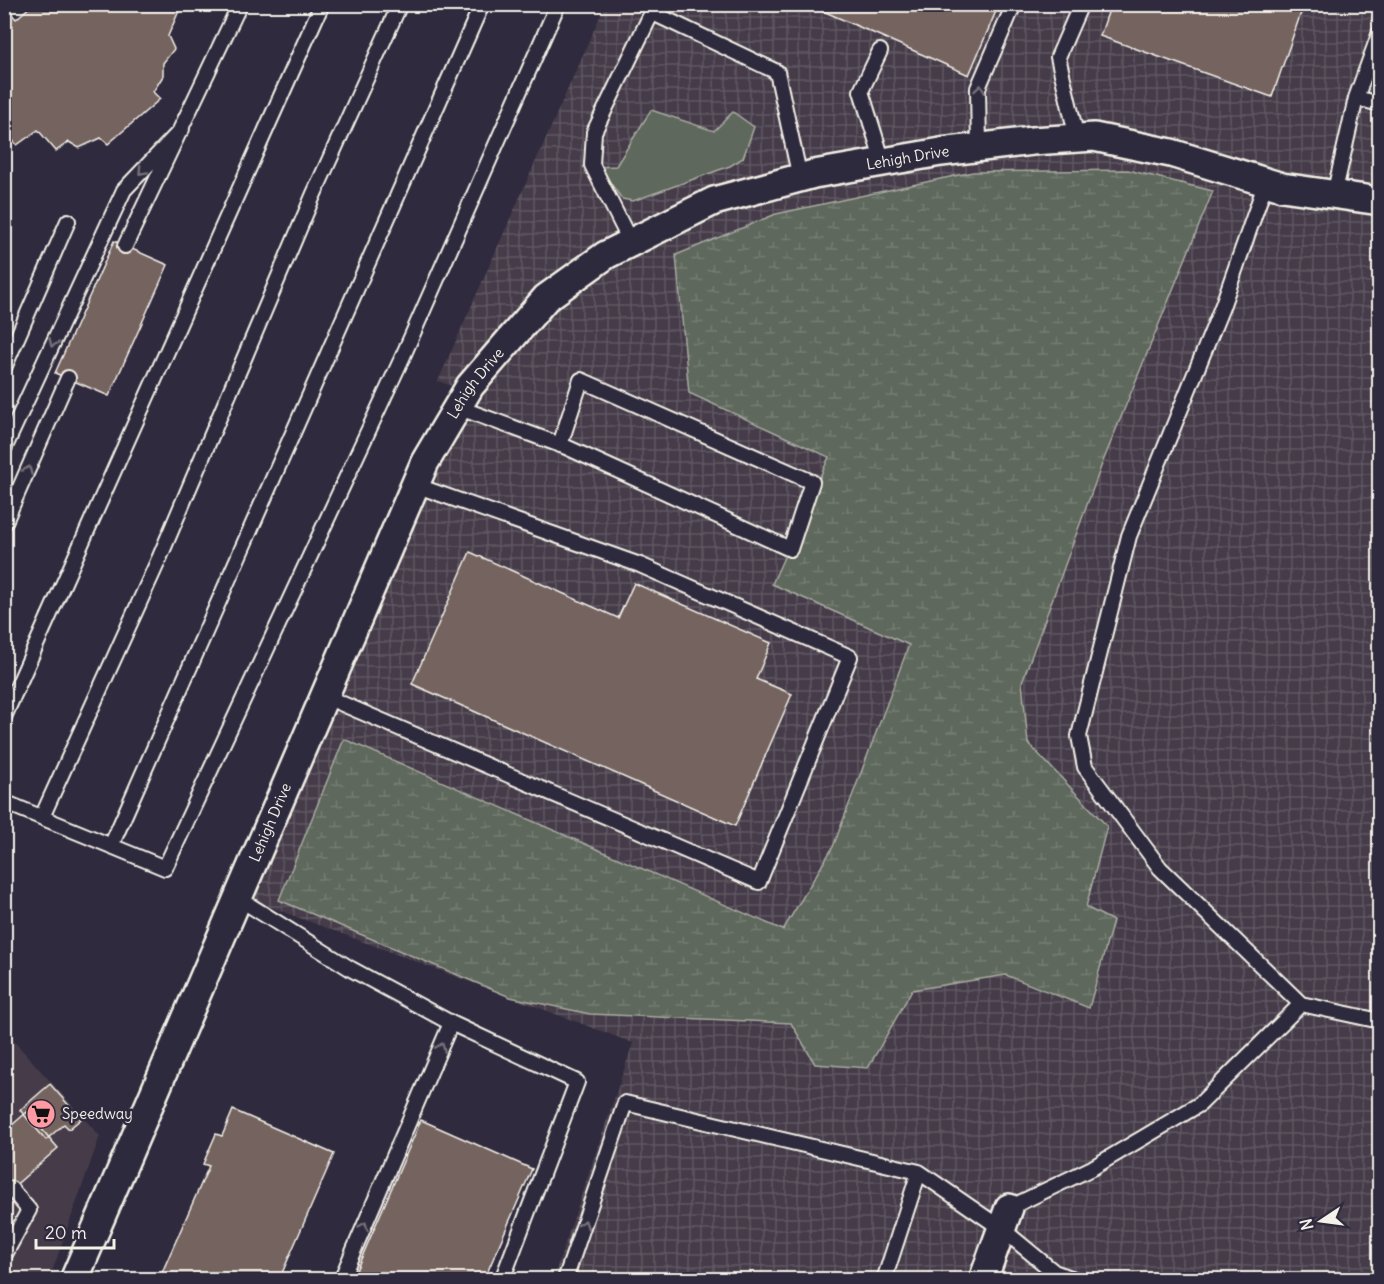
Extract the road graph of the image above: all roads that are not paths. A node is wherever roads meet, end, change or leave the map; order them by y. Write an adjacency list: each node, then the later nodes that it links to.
1 (240, 4): 13 (lane)
2 (322, 4): 32 (lane)
3 (400, 4): 34 (lane)
4 (482, 4): 35 (lane)
5 (558, 4): 35 (lane)
6 (1014, 4): 15 (lane, one-way to 6)
7 (1081, 4): 14 (lane)
8 (654, 9): 17 (lane); 22 (lane)
9 (1380, 32): 11 (lane)
10 (880, 51): 16 (lane)
11 (1356, 98): 12 (lane); 19 (lane)
12 (1380, 104)
13 (182, 129): 23 (lane); 28 (lane, one-way to 28)
14 (1077, 138): 15 (street, Lehigh Drive); 18 (street, Lehigh Drive)
15 (979, 147): 16 (street, Lehigh Drive)
16 (883, 162): 17 (street, Lehigh Drive)
17 (800, 178): 22 (street, Lehigh Drive)
18 (1266, 182): 19 (street, Lehigh Drive); 37 (lane)
19 (1334, 195): 20 (street, Lehigh Drive)
20 (1380, 201)
21 (69, 221): 24 (lane)
22 (631, 243): 26 (street, Lehigh Drive)
23 (125, 246)
24 (4, 368)
25 (68, 378): 30 (lane, one-way to 25)
26 (457, 407): 27 (lane); 29 (street, Lehigh Drive)
27 (560, 445): 27 (lane)
28 (4, 449)
29 (415, 485): 31 (street, Lehigh Drive); 31 (lane)
30 (4, 524)
31 (324, 696): 36 (street, Lehigh Drive)
32 (4, 717)
33 (4, 802): 34 (lane)
34 (42, 817): 35 (lane)
35 (111, 846)
36 (238, 898): 39 (lane); 45 (street, Lehigh Drive)
37 (1301, 1004): 38 (lane); 42 (lane)
38 (1380, 1021)
39 (452, 1023): 46 (lane, one-way to 39); 47 (lane)
40 (919, 1172): 42 (lane); 48 (lane, one-way to 40); 49 (lane)
41 (11, 1189): 43 (lane)
42 (1005, 1219): 44 (lane); 50 (street)
43 (4, 1256)
44 (1052, 1276): 51 (lane)
45 (74, 1280)
46 (341, 1280)
47 (502, 1280)
48 (565, 1280)
49 (884, 1280)
50 (983, 1280)
51 (1077, 1280)

